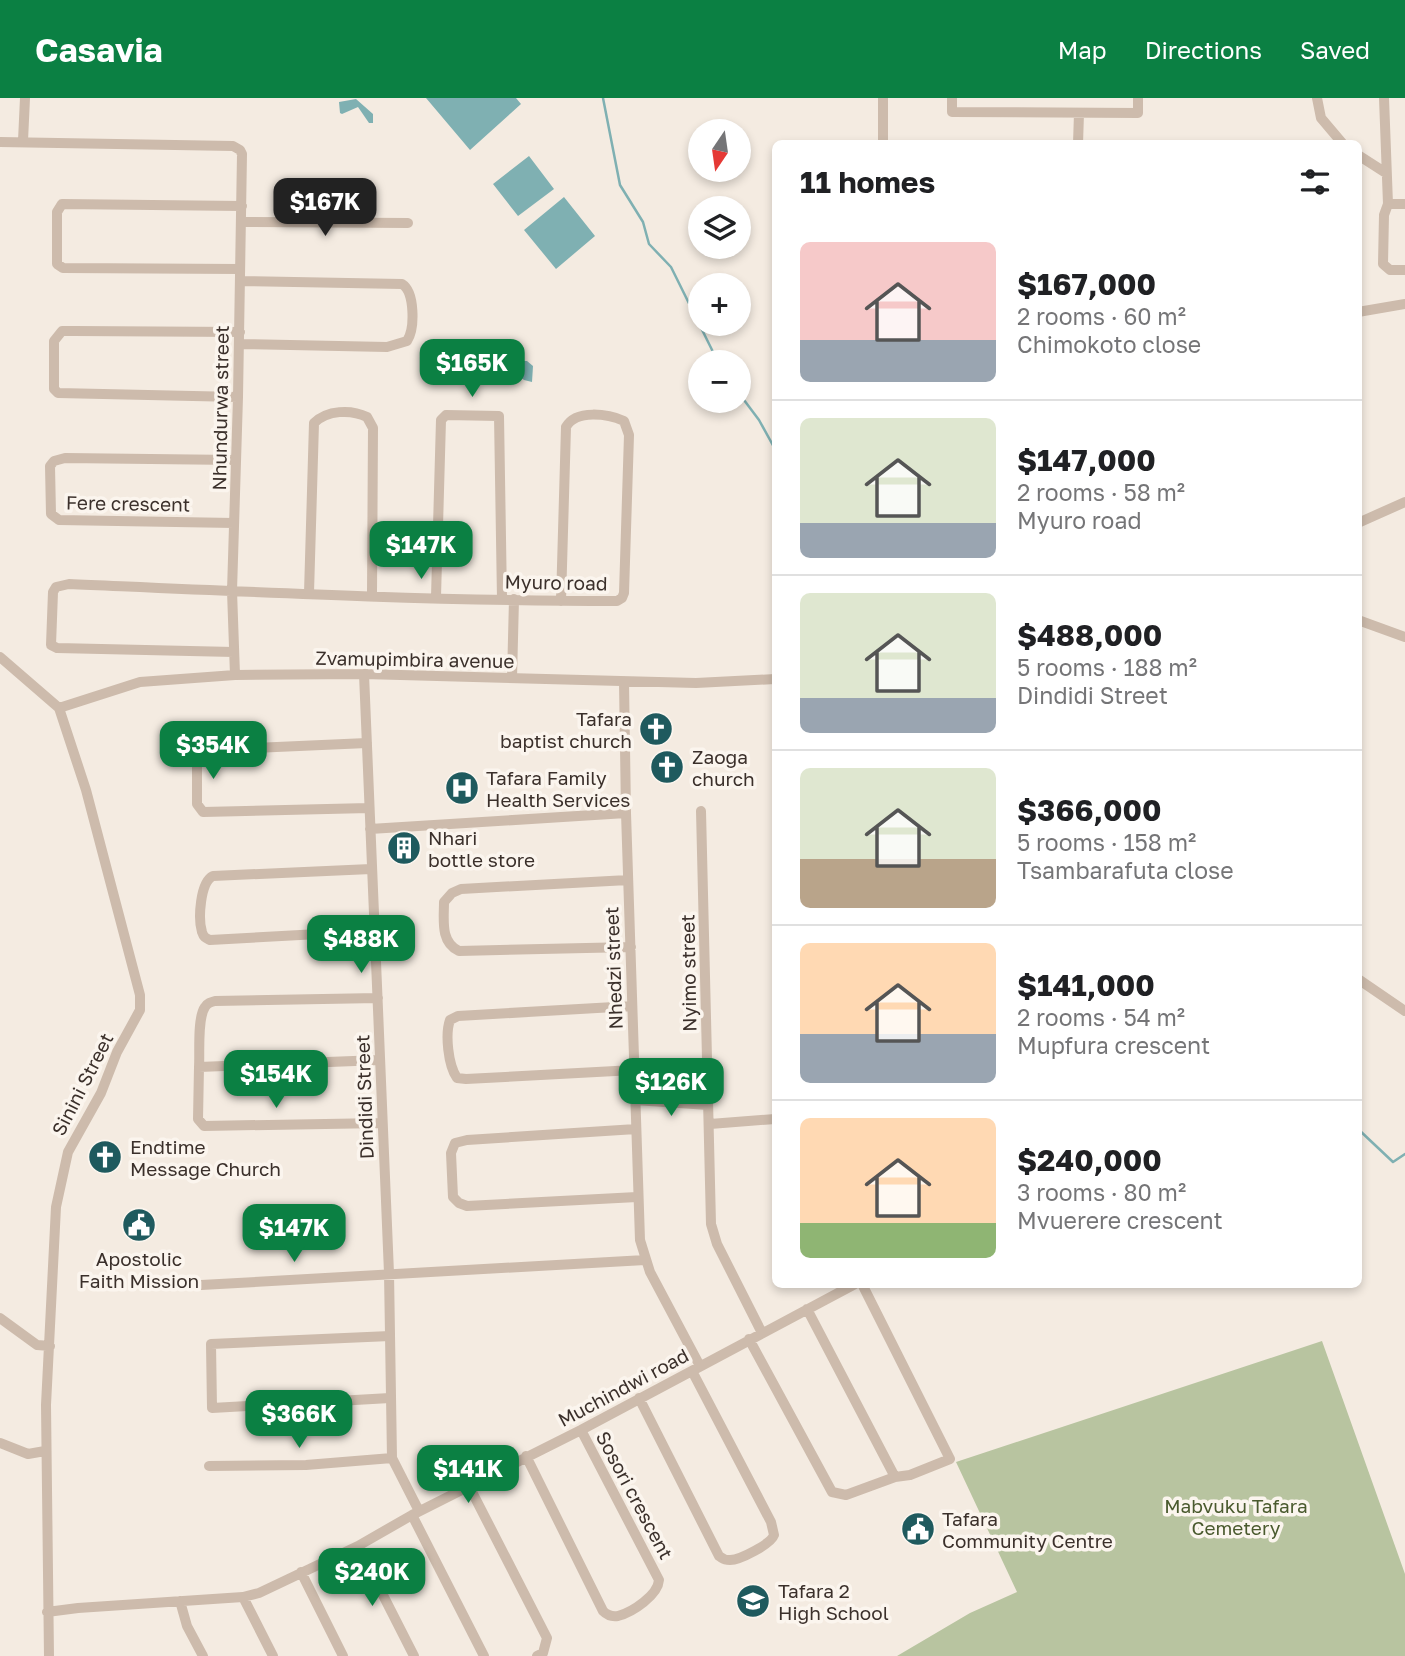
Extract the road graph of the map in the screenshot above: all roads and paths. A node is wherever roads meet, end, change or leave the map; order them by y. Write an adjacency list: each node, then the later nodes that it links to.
1 (25, 98): 11 (street)
2 (883, 98): 8 (street)
3 (952, 98): 7 (street)
4 (1138, 98): 7 (street)
5 (1317, 98): 10 (street)
6 (1384, 98): 14 (street)
7 (1079, 113): 9 (street)
8 (883, 140)
9 (1078, 140)
10 (1340, 140)
11 (23, 141): 12 (street); 17 (street, Nhundurwa street)
12 (1, 145)
13 (1362, 158): 14 (street)
14 (1386, 173): 15 (street)
15 (1388, 204): 16 (street); 20 (street)
16 (1405, 204)
17 (242, 206): 18 (street, Nhundurwa street); 21 (street)
18 (242, 222): 19 (street); 21 (street, Nhundurwa street)
19 (408, 223)
20 (1405, 270)
21 (240, 275): 24 (street, Nhundurwa street); 24 (street)
22 (1405, 303): 23 (street)
23 (1362, 311)
24 (239, 338): 25 (street, Nhundurwa street); 25 (street)
25 (238, 397): 26 (street, Nhundurwa street)
26 (236, 460): 29 (street, Nhundurwa street); 29 (street, Fere crescent)
27 (1405, 502): 28 (street)
28 (1362, 521)
29 (234, 523): 30 (street, Nhundurwa street)
30 (232, 591): 31 (street, Myuro road); 39 (street, Nhundurwa street); 39 (street, Myuro road)
31 (309, 593): 32 (street, Myuro road); 32 (street)
32 (372, 595): 33 (street, Myuro road)
33 (436, 597): 34 (street, Myuro road); 34 (street)
34 (502, 599): 35 (street, Myuro road)
35 (514, 599): 36 (street, Myuro road); 43 (street)
36 (561, 601): 36 (street, Myuro road)
37 (1362, 621): 38 (street)
38 (1405, 636)
39 (234, 652): 42 (street, Nhundurwa street)
40 (0, 657): 46 (street)
41 (364, 674): 42 (street, Zvamupimbira avenue); 43 (street, Zvamupimbira avenue); 47 (street, Dindidi Street)
42 (235, 676): 46 (street, Zvamupimbira avenue)
43 (512, 678): 45 (street, Zvamupimbira avenue)
44 (772, 679): 45 (street, Zvamupimbira avenue)
45 (624, 682): 50 (street, Nhedzi street)
46 (59, 708): 80 (street, Sinini Street)
47 (367, 743): 48 (street, Dindidi Street); 48 (street)
48 (369, 808): 51 (street, Dindidi Street)
49 (701, 811): 64 (street, Nyimo street)
50 (626, 813): 51 (street); 53 (street, Nhedzi street)
51 (370, 829): 52 (street, Dindidi Street)
52 (371, 869): 54 (street, Dindidi Street); 54 (street)
53 (628, 880): 55 (street, Nhedzi street); 55 (street)
54 (374, 931): 57 (street, Dindidi Street)
55 (631, 947): 58 (street, Nhedzi street)
56 (1362, 982): 59 (street)
57 (378, 998): 60 (street, Dindidi Street); 61 (street)
58 (632, 1006): 62 (street, Nhedzi street); 62 (street)
59 (1405, 1011)
60 (380, 1060): 61 (street); 66 (street, Dindidi Street)
61 (199, 1067): 66 (street)
62 (634, 1070): 63 (street, Nhedzi street)
63 (635, 1100): 64 (street); 68 (street, Nhedzi street)
64 (708, 1105): 67 (street, Nyimo street)
65 (772, 1119): 67 (street)
66 (382, 1123): 71 (street, Dindidi Street)
67 (710, 1125): 77 (street, Nyimo street)
68 (636, 1129): 69 (street, Nhedzi street); 69 (street)
69 (637, 1197): 70 (street, Nhedzi street)
70 (645, 1260): 71 (street); 81 (street, Nhedzi street)
71 (389, 1273): 72 (street); 78 (street, Dindidi Street)
72 (201, 1286)
73 (847, 1288): 75 (street, Muchindwi road)
74 (864, 1288): 90 (street)
75 (807, 1309): 77 (street, Muchindwi road); 90 (street)
76 (0, 1318): 80 (street)
77 (762, 1333): 79 (street, Muchindwi road)
78 (390, 1336): 82 (street, Dindidi Street); 82 (street)
79 (750, 1339): 81 (street, Muchindwi road); 90 (street)
80 (50, 1346): 86 (street, Sinini Street)
81 (696, 1368): 83 (street, Muchindwi road); 83 (street, Nhedzi street)
82 (390, 1398): 88 (street, Dindidi Street)
83 (639, 1398): 84 (street, Muchindwi road)
84 (581, 1430): 87 (street, Muchindwi road); 87 (street, Sosori crescent)
85 (0, 1443): 86 (street)
86 (45, 1451): 97 (street, Sinini Street)
87 (526, 1456): 91 (street, Muchindwi road)
88 (392, 1458): 89 (street); 92 (street, Dindidi Street)
89 (209, 1466)
90 (895, 1477)
91 (469, 1486): 92 (street, Muchindwi road); 104 (street)
92 (415, 1513): 93 (street, Muchindwi road); 103 (street, Dindidi Street)
93 (358, 1546): 94 (street, Muchindwi road); 102 (street)
94 (301, 1572): 95 (street, Muchindwi road); 101 (street)
95 (243, 1597): 96 (street, Muchindwi road); 100 (street)
96 (180, 1601): 97 (street, Muchindwi road); 99 (street)
97 (47, 1612): 98 (street, Sinini Street)
98 (49, 1656)
99 (203, 1656)
100 (273, 1656)
101 (344, 1656)
102 (414, 1656)
103 (484, 1656)
104 (537, 1656)

